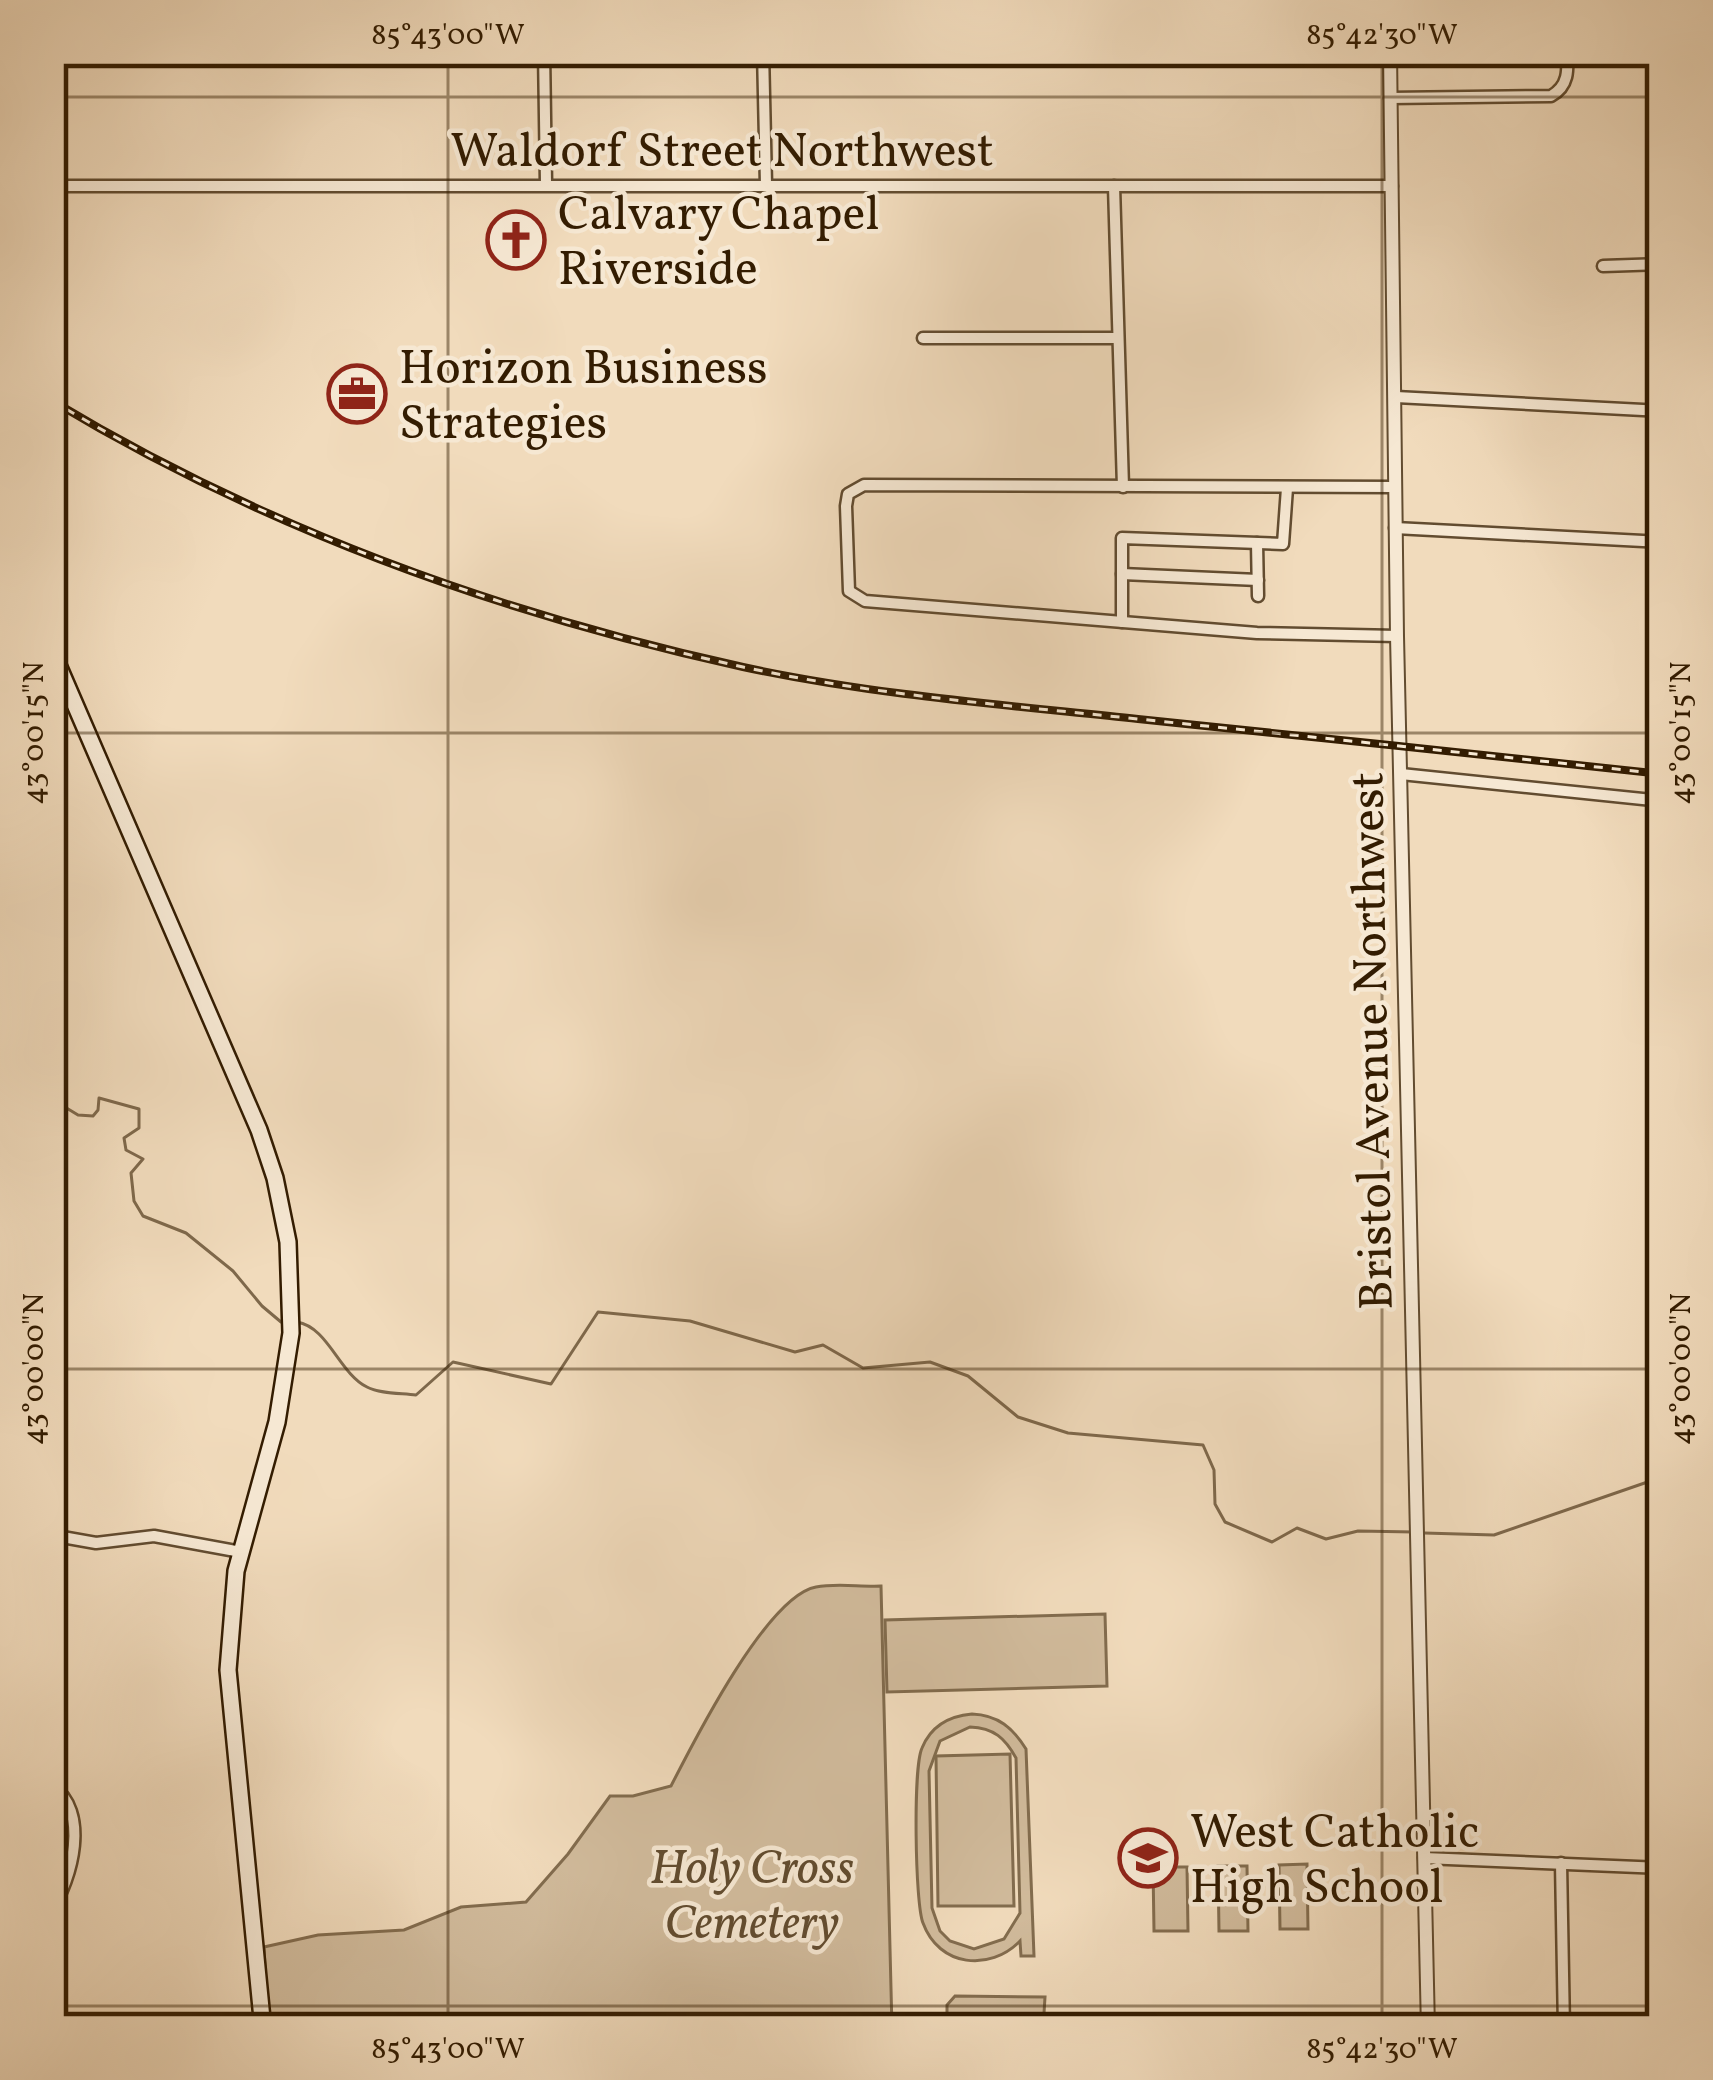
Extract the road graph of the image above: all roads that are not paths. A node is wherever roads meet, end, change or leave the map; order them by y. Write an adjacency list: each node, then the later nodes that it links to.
1 (544, 51): 6 (street)
2 (763, 51): 7 (street)
3 (1390, 51): 5 (street, Bristol Avenue Northwest)
4 (1567, 51): 5 (street)
5 (1390, 98): 10 (street, Bristol Avenue Northwest)
6 (545, 184): 7 (street, Waldorf Street Northwest); 8 (street, Waldorf Street Northwest)
7 (766, 185): 9 (street, Waldorf Street Northwest)
8 (51, 186)
9 (1114, 186): 10 (street, Waldorf Street Northwest); 14 (street)
10 (1392, 186): 15 (street, Bristol Avenue Northwest)
11 (1662, 264): 12 (street)
12 (1603, 266)
13 (923, 338): 14 (street)
14 (1117, 338): 17 (street)
15 (1396, 397): 16 (street); 18 (street, Bristol Avenue Northwest)
16 (1662, 411)
17 (1123, 487): 19 (street); 26 (street)
18 (1395, 487): 19 (street); 20 (street, Bristol Avenue Northwest)
19 (1287, 488): 22 (street)
20 (1395, 528): 21 (street); 27 (street, Bristol Avenue Northwest)
21 (1662, 542)
22 (1257, 544): 23 (street); 24 (street)
23 (1122, 574): 24 (street); 26 (street)
24 (1258, 580): 25 (street)
25 (1258, 596)
26 (1122, 622): 27 (street)
27 (1397, 636): 29 (street, Bristol Avenue Northwest)
28 (51, 649): 32 (main road)
29 (1401, 774): 30 (street); 34 (street, Bristol Avenue Northwest)
30 (1662, 801)
31 (51, 1535): 32 (street)
32 (241, 1552): 38 (main road)
33 (51, 1785): 37 (street)
34 (1424, 1858): 35 (street); 39 (street, Bristol Avenue Northwest)
35 (1561, 1863): 36 (street); 40 (street)
36 (1662, 1868)
37 (51, 1911)
38 (263, 2029)
39 (1428, 2029)
40 (1564, 2029)

